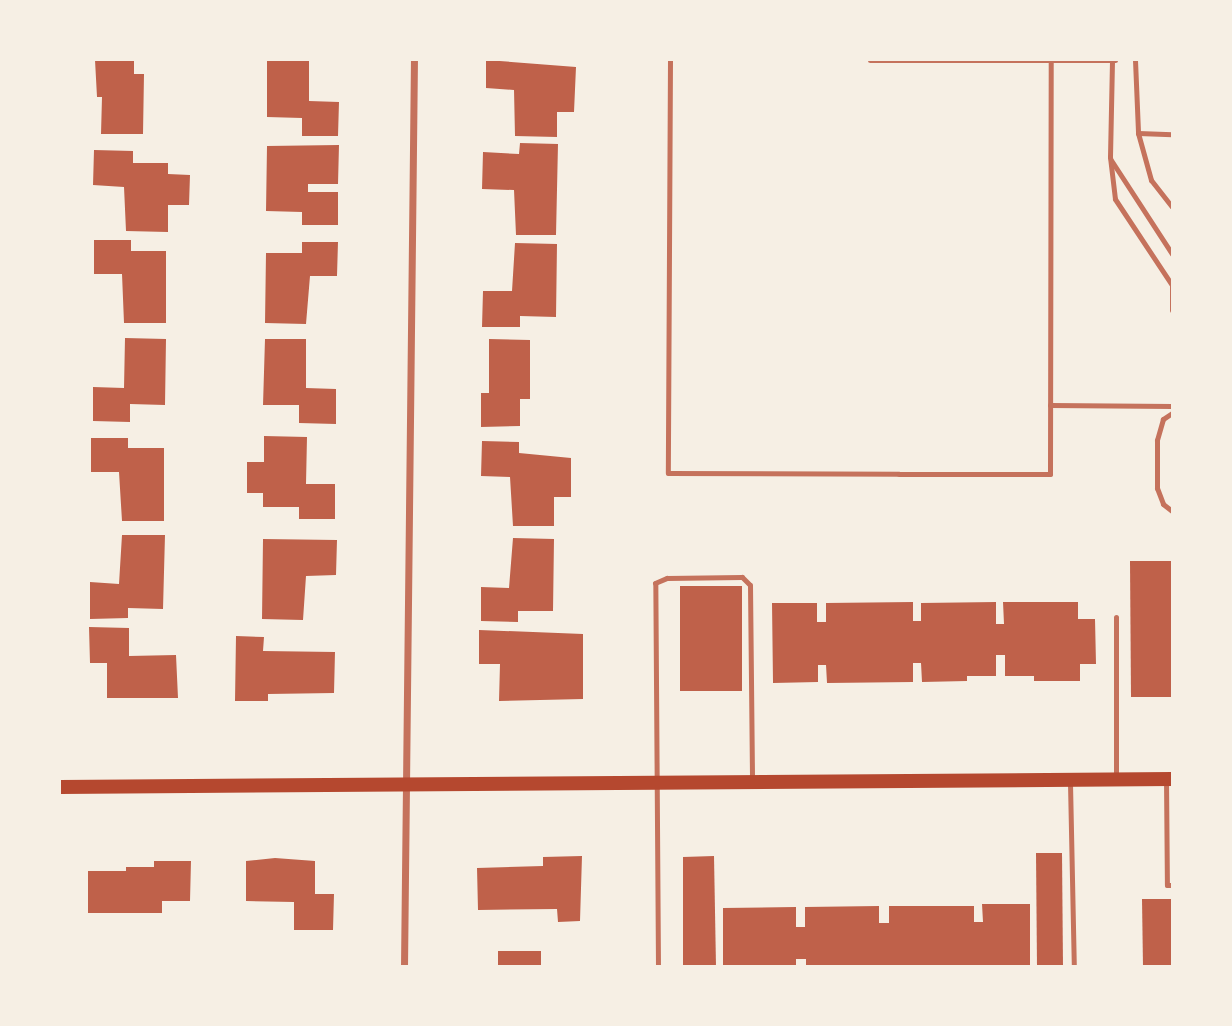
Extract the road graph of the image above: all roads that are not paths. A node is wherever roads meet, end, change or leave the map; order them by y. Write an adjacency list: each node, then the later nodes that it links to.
1 (414, 60): 23 (street)
2 (670, 60): 13 (lane)
3 (870, 60): 6 (lane)
4 (1114, 60): 6 (lane); 9 (lane)
5 (1135, 60): 7 (lane)
6 (1051, 61): 13 (lane)
7 (1138, 133): 8 (lane); 10 (lane)
8 (1172, 134)
9 (1110, 157): 11 (lane); 12 (lane)
10 (1172, 207)
11 (1172, 254)
12 (1172, 310)
13 (1050, 405): 14 (lane)
14 (1172, 406)
15 (1172, 413): 16 (lane)
16 (1172, 511)
17 (1116, 617): 19 (lane)
18 (1069, 779): 19 (main road); 22 (main road); 28 (lane)
19 (1116, 779): 20 (main road)
20 (1169, 779): 25 (lane)
21 (655, 781): 22 (main road); 22 (lane); 23 (main road); 27 (lane)
22 (752, 781)
23 (404, 782): 24 (main road); 26 (street)
24 (60, 787)
25 (1172, 885)
26 (404, 967)
27 (659, 967)
28 (1074, 967)

